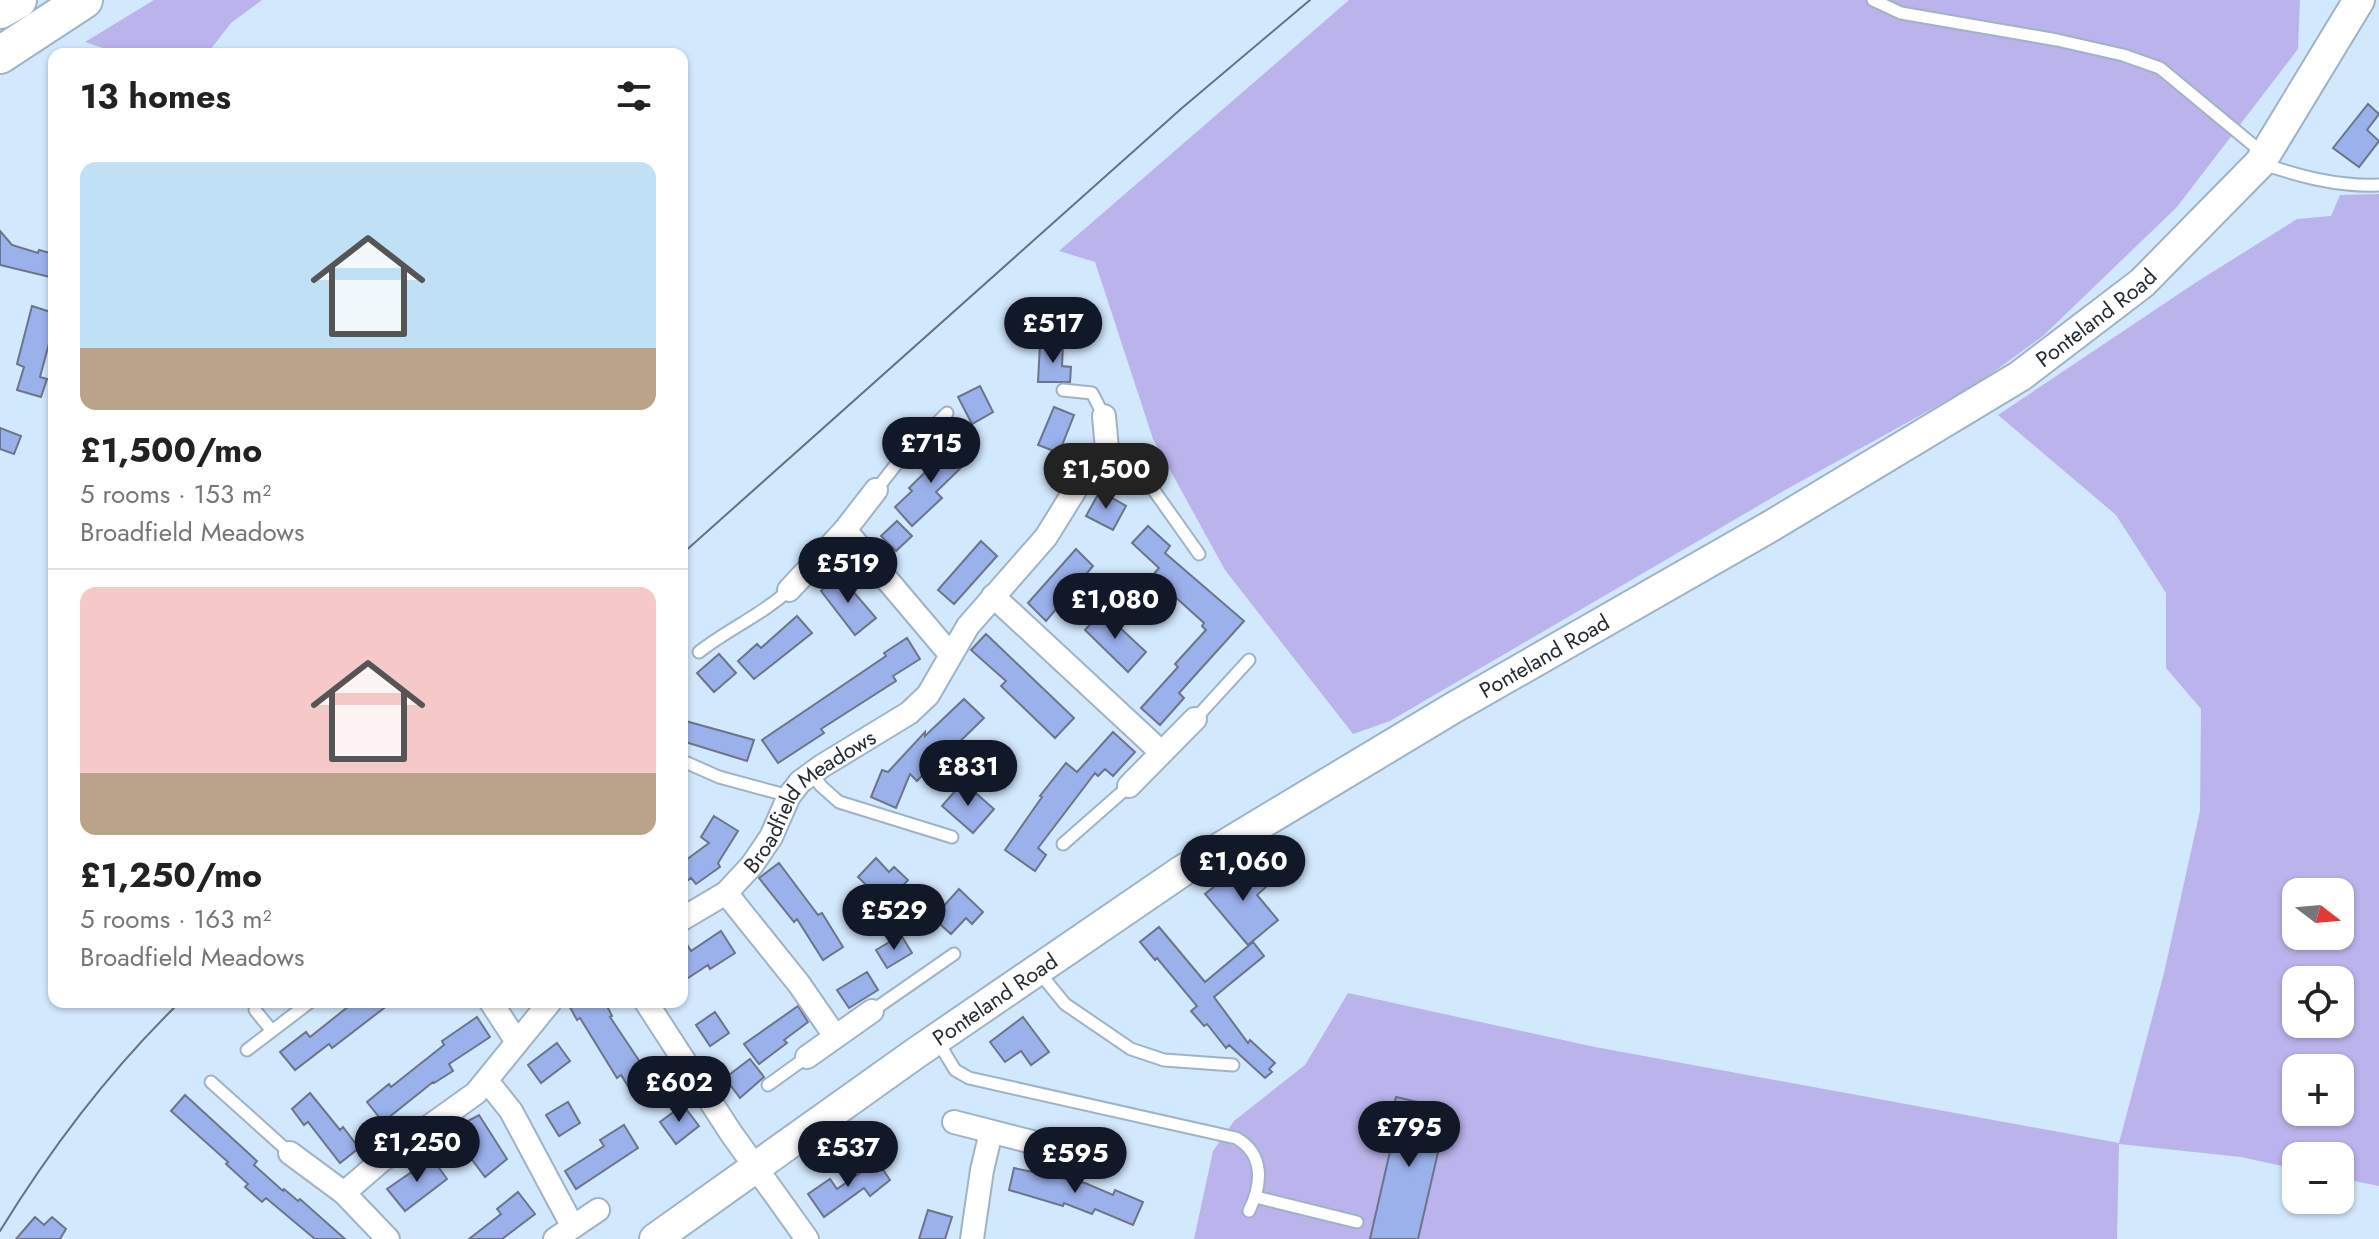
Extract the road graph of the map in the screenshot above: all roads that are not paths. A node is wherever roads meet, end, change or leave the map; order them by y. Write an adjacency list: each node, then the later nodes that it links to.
1 (18, 0): 5 (highway)
2 (84, 0): 6 (highway)
3 (1873, 0): 7 (lane)
4 (2359, 0): 7 (main road, Ponteland Road)
5 (0, 10)
6 (0, 55)
7 (2262, 158): 8 (lane); 33 (main road, Ponteland Road)
8 (2379, 185)
9 (1063, 390): 11 (lane)
10 (947, 413): 14 (lane)
11 (1104, 416): 12 (street)
12 (1108, 460): 13 (street); 18 (street, Broadfield Meadows)
13 (1148, 482): 16 (lane)
14 (876, 490): 15 (street)
15 (845, 530): 17 (street); 20 (street)
16 (1199, 554)
17 (789, 590): 19 (lane)
18 (993, 596): 20 (street, Broadfield Meadows); 23 (street)
19 (699, 652)
20 (950, 654): 25 (street, Broadfield Meadows)
21 (1249, 660): 22 (lane)
22 (1195, 719): 23 (street)
23 (1161, 752): 26 (street)
24 (688, 763): 27 (lane)
25 (811, 772): 27 (street, Broadfield Meadows); 28 (lane)
26 (1129, 786): 29 (lane)
27 (789, 796): 30 (street, Broadfield Meadows)
28 (952, 837)
29 (1063, 844)
30 (726, 893): 31 (street, Broadfield Meadows); 41 (street)
31 (688, 915)
32 (954, 954): 39 (lane)
33 (1038, 970): 42 (main road, Ponteland Road); 46 (lane)
34 (302, 1008): 40 (lane)
35 (495, 1008): 43 (street)
36 (545, 1008): 43 (street)
37 (650, 1008): 54 (street)
38 (255, 1010): 40 (lane)
39 (872, 1011): 41 (street)
40 (272, 1031): 44 (lane)
41 (835, 1036): 45 (street)
42 (937, 1040): 54 (main road, Ponteland Road); 56 (lane)
43 (517, 1042): 47 (street)
44 (247, 1050)
45 (807, 1057): 49 (lane)
46 (1233, 1065)
47 (487, 1081): 55 (street); 60 (street)
48 (211, 1082): 53 (lane)
49 (768, 1085)
50 (954, 1122): 51 (street)
51 (991, 1132): 52 (street); 64 (street)
52 (1036, 1143)
53 (290, 1153): 55 (street)
54 (756, 1167): 62 (main road, Ponteland Road); 63 (street)
55 (344, 1193): 61 (street)
56 (1256, 1197): 58 (lane); 59 (lane)
57 (598, 1210): 60 (street)
58 (1249, 1211)
59 (1357, 1222)
60 (564, 1233)
61 (388, 1239)
62 (655, 1239)
63 (807, 1239)
64 (972, 1239)

